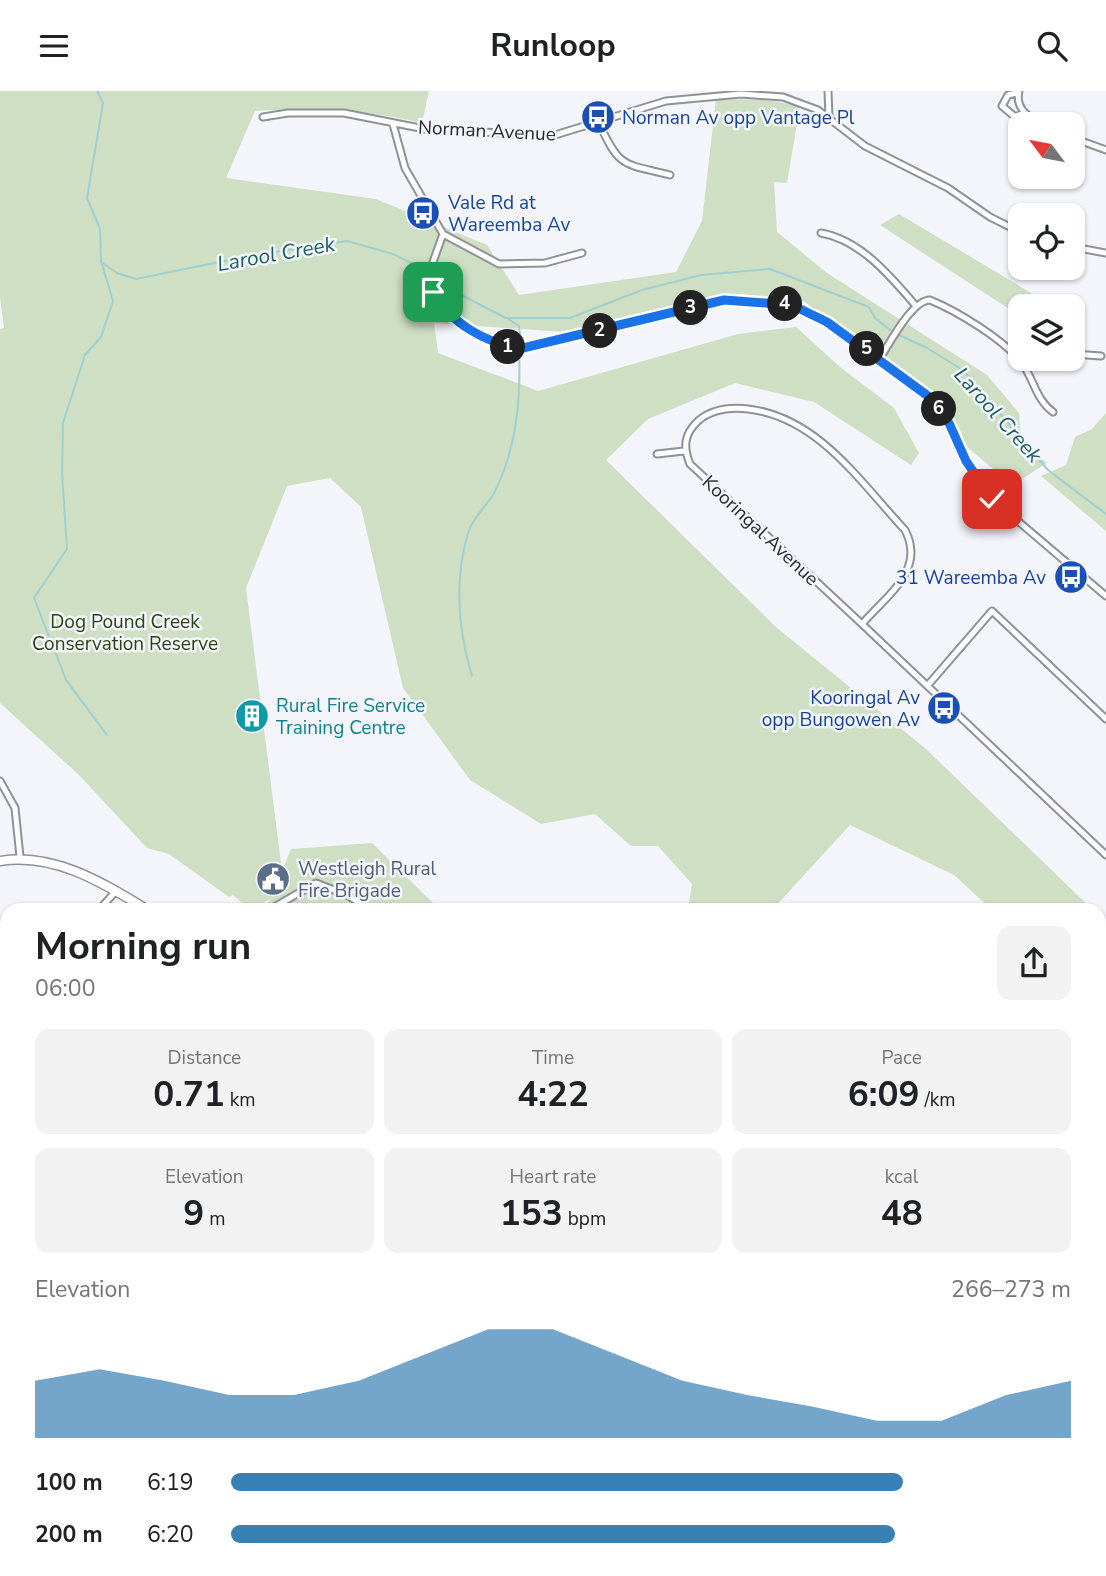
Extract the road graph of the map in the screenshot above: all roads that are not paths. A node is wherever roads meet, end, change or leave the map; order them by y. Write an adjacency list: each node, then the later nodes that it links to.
1 (828, 91): 7 (street)
2 (1018, 92): 3 (street); 4 (street)
3 (1006, 93): 5 (street)
4 (1024, 112)
5 (1008, 113)
6 (263, 117): 9 (street, Norman Avenue)
7 (828, 117): 8 (street, Norman Avenue); 13 (street, Norman Avenue)
8 (599, 123): 9 (street, Norman Avenue); 12 (street)
9 (393, 124): 15 (street)
10 (1085, 142): 11 (street)
11 (1106, 150)
12 (670, 175)
13 (1008, 227)
14 (821, 233): 19 (street)
15 (443, 235): 17 (street); 23 (street)
16 (1085, 249): 18 (street)
17 (582, 253)
18 (1106, 253)
19 (916, 306): 20 (street); 23 (street)
20 (1008, 351)
21 (1085, 354): 22 (street)
22 (1101, 356)
23 (880, 358): 28 (street)
24 (1026, 371): 25 (street)
25 (1053, 412)
26 (684, 451): 27 (street); 29 (street, Kooringal Avenue); 29 (street)
27 (657, 454)
28 (1106, 596)
29 (862, 624): 30 (street, Kooringal Avenue)
30 (928, 685): 31 (street); 33 (street, Kooringal Avenue)
31 (1106, 719)
32 (0, 781): 34 (street)
33 (1106, 855)
34 (20, 857): 35 (main road); 36 (main road)
35 (0, 861)
36 (116, 891): 38 (street); 39 (main road)
37 (292, 896): 40 (street); 41 (street); 42 (street)
38 (105, 903)
39 (136, 903)
40 (280, 903)
41 (297, 903)
42 (359, 903)

